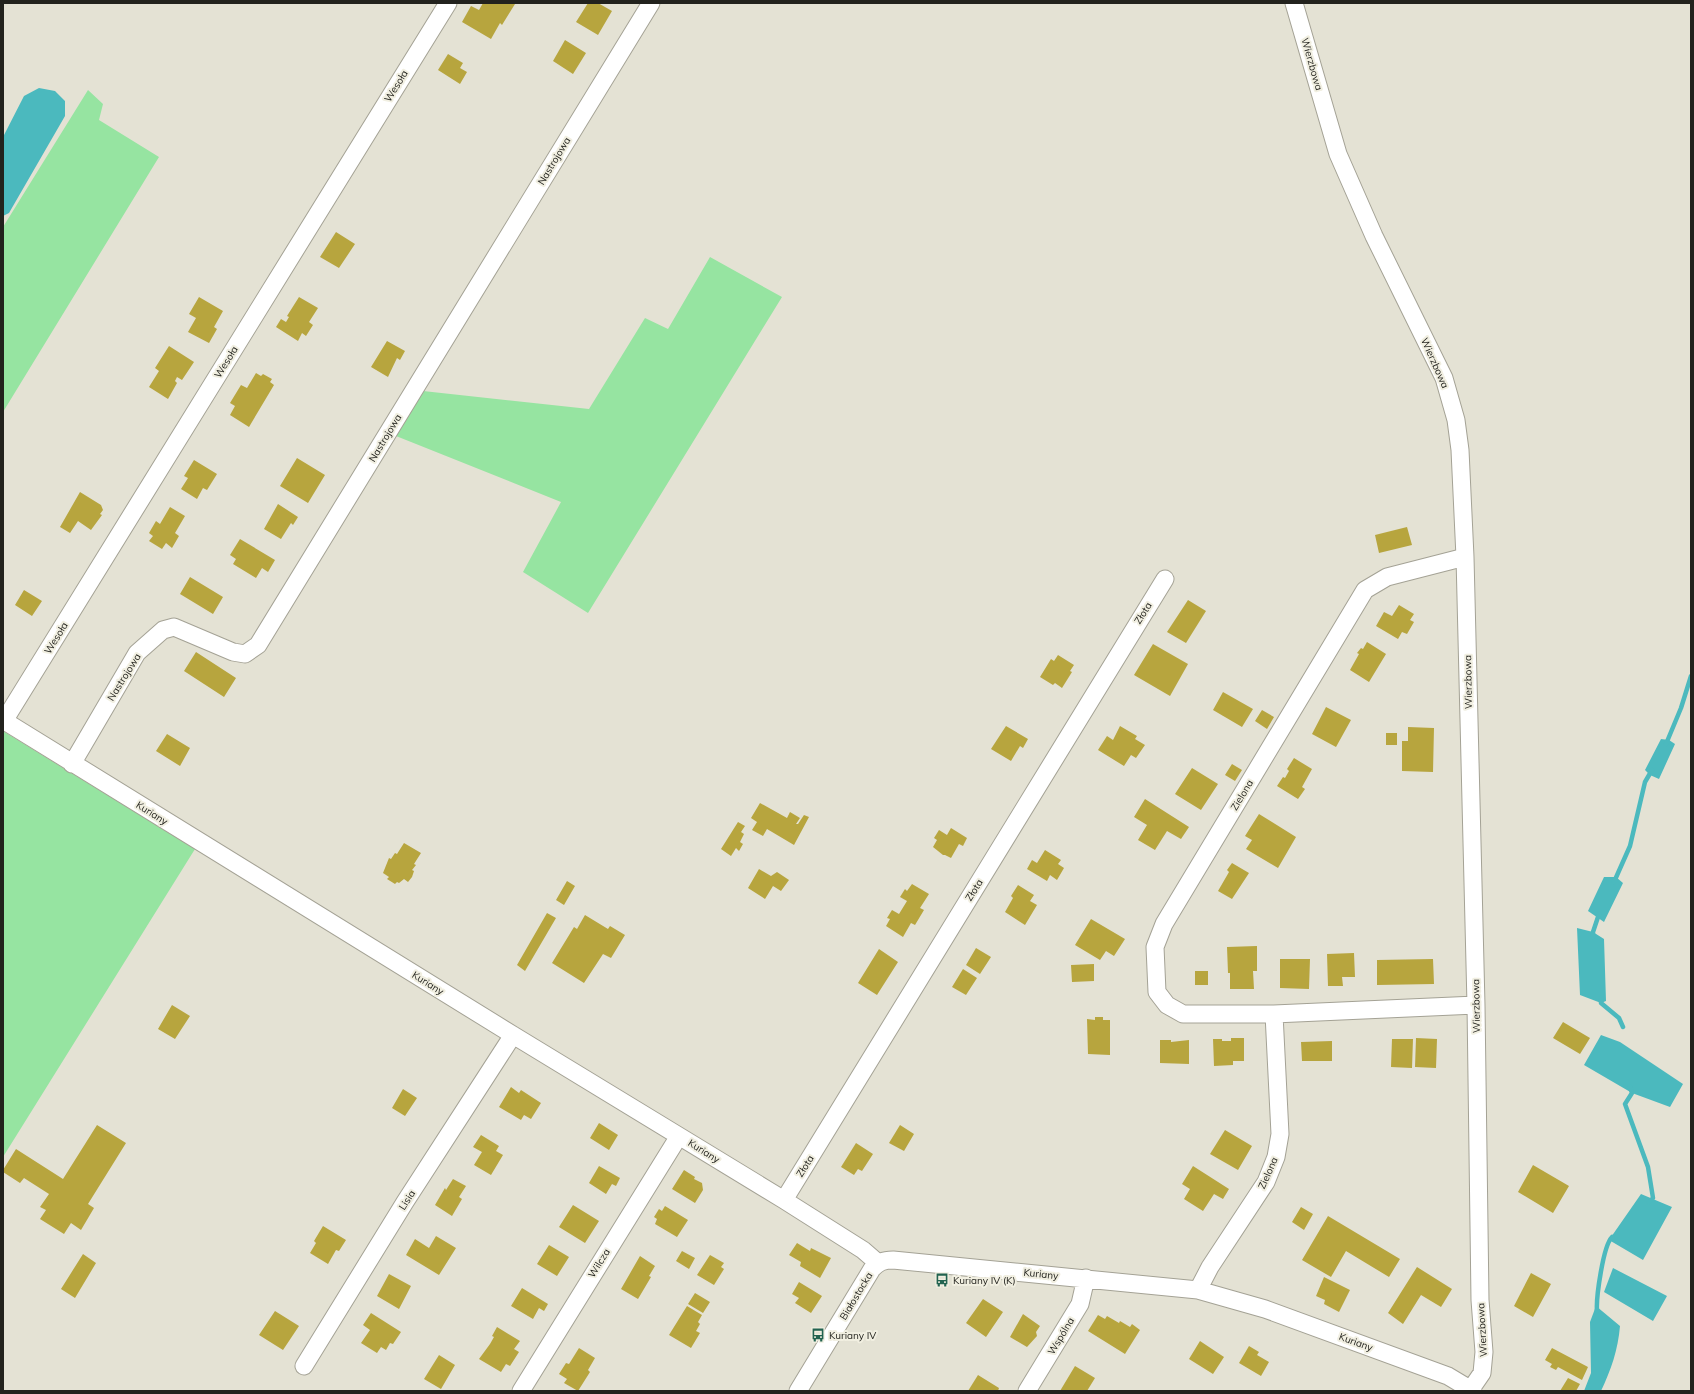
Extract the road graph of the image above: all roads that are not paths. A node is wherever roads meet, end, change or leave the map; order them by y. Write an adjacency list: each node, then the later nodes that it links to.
1 (448, 3): 6 (street, Wesoła)
2 (651, 3): 7 (street, Nastrojowa)
3 (1294, 3): 4 (street, Wierzbowa)
4 (1465, 557): 8 (street, Wierzbowa); 9 (street, Zielona)
5 (1164, 579): 12 (street, Złota)
6 (4, 721): 7 (street, Kuriany)
7 (72, 764): 10 (street, Kuriany)
8 (1476, 1005): 9 (street, Zielona); 17 (street, Wierzbowa)
9 (1274, 1014): 15 (street, Zielona)
10 (513, 1035): 11 (street, Kuriany); 16 (street, Lisia)
11 (679, 1136): 12 (street, Kuriany); 18 (street, Wilcza)
12 (784, 1200): 13 (street, Kuriany)
13 (878, 1263): 14 (street, Kuriany); 19 (street, Białostocka)
14 (1086, 1278): 15 (street, Kuriany); 20 (street, Wspólna)
15 (1198, 1290): 17 (street, Kuriany)
16 (304, 1366)
17 (1472, 1390)
18 (521, 1391)
19 (798, 1391)
20 (1027, 1391)

